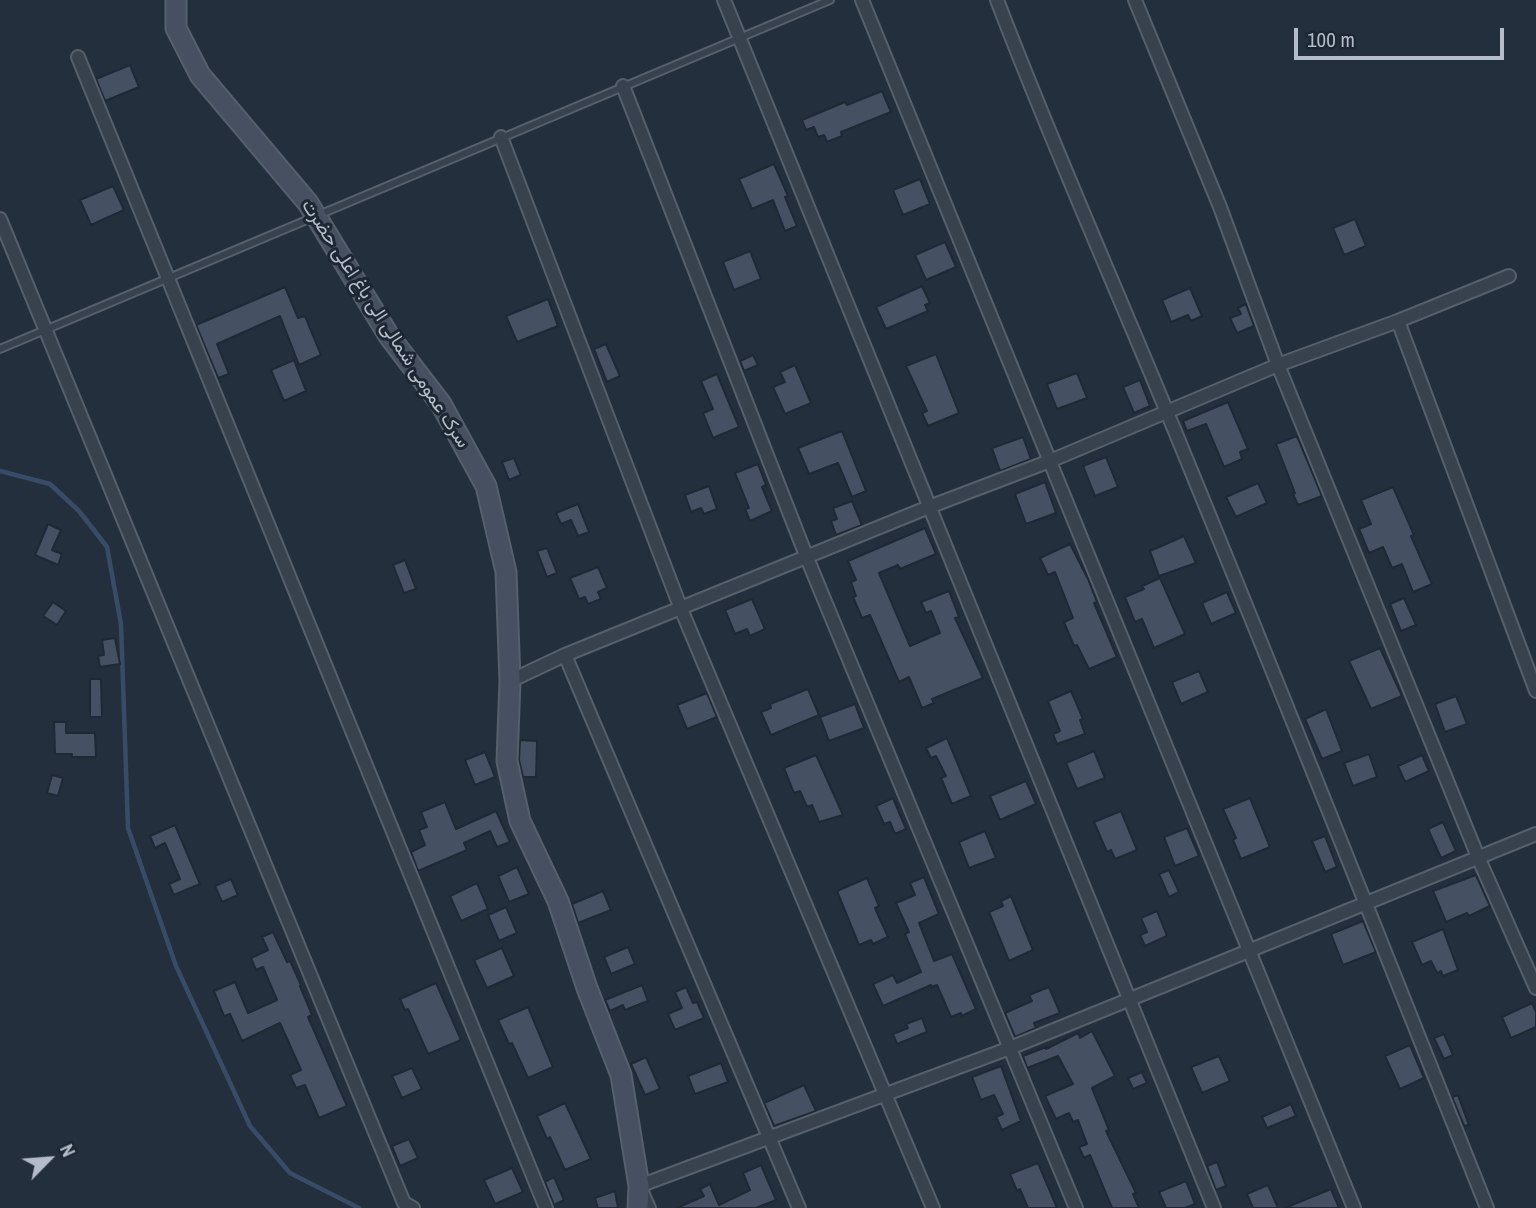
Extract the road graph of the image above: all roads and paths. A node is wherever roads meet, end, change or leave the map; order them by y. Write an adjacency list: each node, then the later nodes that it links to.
1 (176, 0): 11 (street, سرک عمومی شمالی الی باغ اعلی حضرت)
2 (724, 0): 7 (street)
3 (830, 0): 7 (lane)
4 (862, 0): 20 (street)
5 (997, 0): 19 (street)
6 (1135, 0): 18 (street)
7 (739, 38): 9 (lane); 21 (street)
8 (78, 57): 14 (street)
9 (623, 86): 10 (lane); 22 (street)
10 (501, 138): 11 (lane); 23 (street)
11 (316, 214): 14 (lane); 25 (street, سرک عمومی شمالی الی باغ اعلی حضرت)
12 (0, 219): 16 (street)
13 (1509, 276): 15 (street)
14 (169, 280): 16 (lane); 38 (street)
15 (1398, 321): 18 (street); 26 (street)
16 (45, 329): 17 (lane); 37 (street)
17 (0, 349)
18 (1278, 365): 19 (street); 28 (street)
19 (1167, 411): 20 (street); 29 (street)
20 (1050, 461): 21 (street); 30 (street)
21 (929, 507): 22 (street); 32 (street)
22 (807, 558): 23 (street); 33 (street)
23 (681, 609): 24 (street); 34 (street)
24 (565, 654): 25 (street); 35 (street)
25 (510, 681): 36 (street, سرک عمومی شمالی الی باغ اعلی حضرت)
26 (1536, 691)
27 (1536, 834): 28 (street)
28 (1478, 857): 29 (street); 31 (street)
29 (1367, 902): 30 (street); 46 (street)
30 (1249, 951): 32 (street); 45 (street)
31 (1536, 988)
32 (1129, 998): 33 (street); 44 (street)
33 (1010, 1048): 34 (street); 43 (street)
34 (886, 1095): 35 (street); 42 (street)
35 (770, 1137): 36 (street); 41 (street)
36 (639, 1186): 39 (street, سرک عمومی شمالی الی باغ اعلی حضرت); 40 (street)
37 (413, 1208)
38 (545, 1208)
39 (638, 1208)
40 (649, 1208)
41 (799, 1208)
42 (933, 1208)
43 (1076, 1208)
44 (1214, 1208)
45 (1354, 1208)
46 (1487, 1208)

